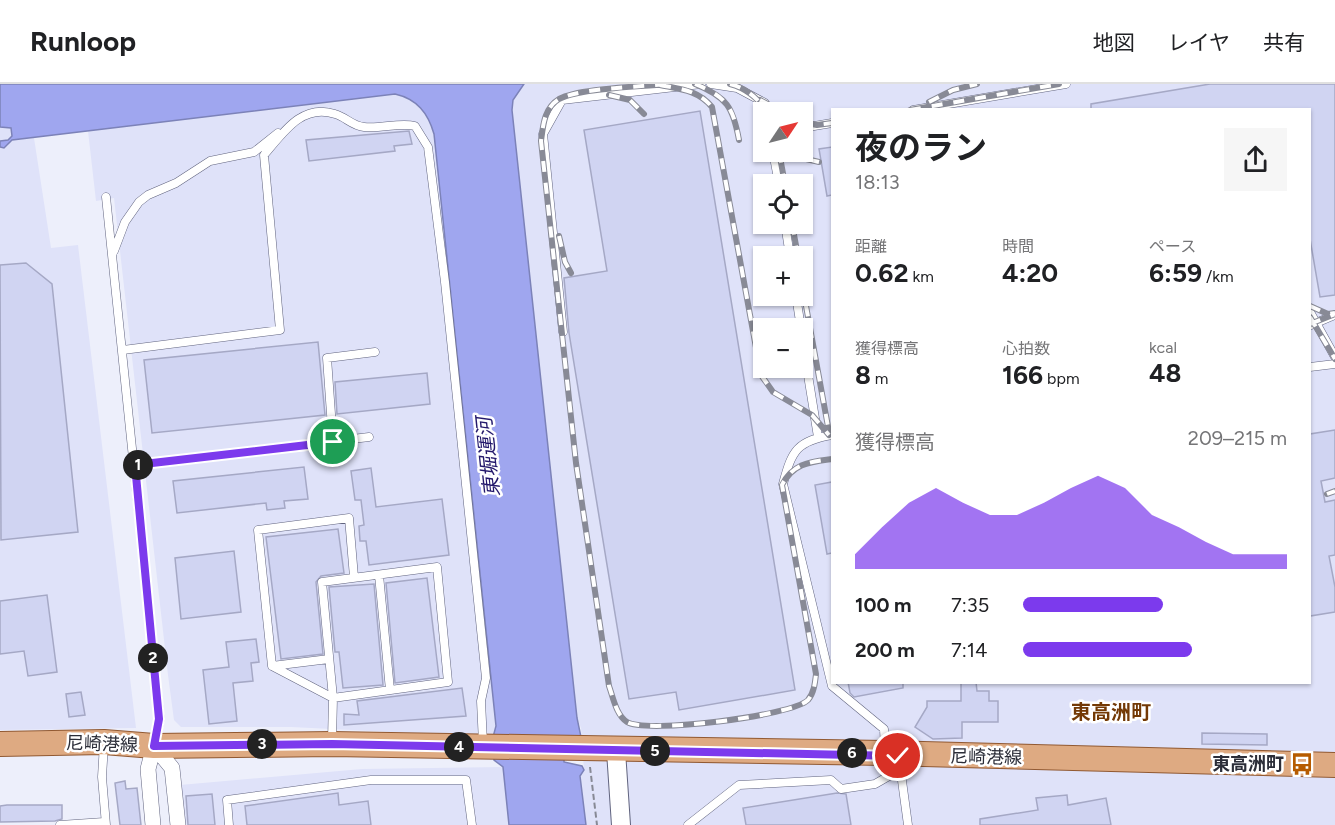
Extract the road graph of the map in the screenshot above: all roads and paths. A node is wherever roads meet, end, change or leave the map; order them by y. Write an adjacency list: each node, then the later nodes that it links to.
1 (701, 84): 13 (lane)
2 (711, 84): 4 (lane)
3 (1066, 84): 5 (lane)
4 (763, 102)
5 (925, 108)
6 (831, 123): 8 (lane)
7 (289, 125): 10 (lane); 14 (lane); 37 (lane)
8 (813, 126)
9 (106, 197): 10 (lane)
10 (112, 254): 14 (lane)
11 (1335, 315): 12 (lane)
12 (1312, 325): 16 (lane)
13 (563, 332)
14 (123, 350): 24 (lane)
15 (375, 352): 23 (lane)
16 (1335, 357)
17 (1335, 364): 18 (lane)
18 (1311, 367)
19 (808, 378): 22 (lane)
20 (831, 435): 22 (lane)
21 (369, 437): 23 (lane)
22 (818, 437): 29 (lane)
23 (333, 442): 24 (lane)
24 (135, 465): 36 (lane)
25 (379, 574): 26 (lane); 31 (lane); 31 (lane)
26 (354, 578): 27 (lane); 28 (lane)
27 (329, 659): 28 (lane); 32 (lane)
28 (272, 666): 32 (lane)
29 (831, 682)
30 (832, 684): 40 (lane)
31 (390, 690): 32 (lane)
32 (333, 698): 35 (lane)
33 (104, 742): 34 (main road, 尼崎港線); 36 (main road, 尼崎港線); 42 (lane)
34 (0, 744)
35 (332, 744): 36 (main road, 尼崎港線); 37 (main road, 尼崎港線)
36 (154, 746): 44 (street); 45 (street); 46 (street)
37 (488, 748): 38 (main road, 尼崎港線)
38 (577, 750): 39 (main road, 尼崎港線); 49 (path)
39 (616, 751): 40 (main road, 尼崎港線); 50 (street)
40 (895, 759): 41 (main road, 尼崎港線); 51 (lane); 52 (lane)
41 (1335, 765)
42 (105, 824): 43 (lane)
43 (60, 825)
44 (153, 825)
45 (163, 825)
46 (178, 825)
47 (229, 825): 48 (lane)
48 (472, 825)
49 (597, 825)
50 (621, 825)
51 (688, 825)
52 (908, 825)

